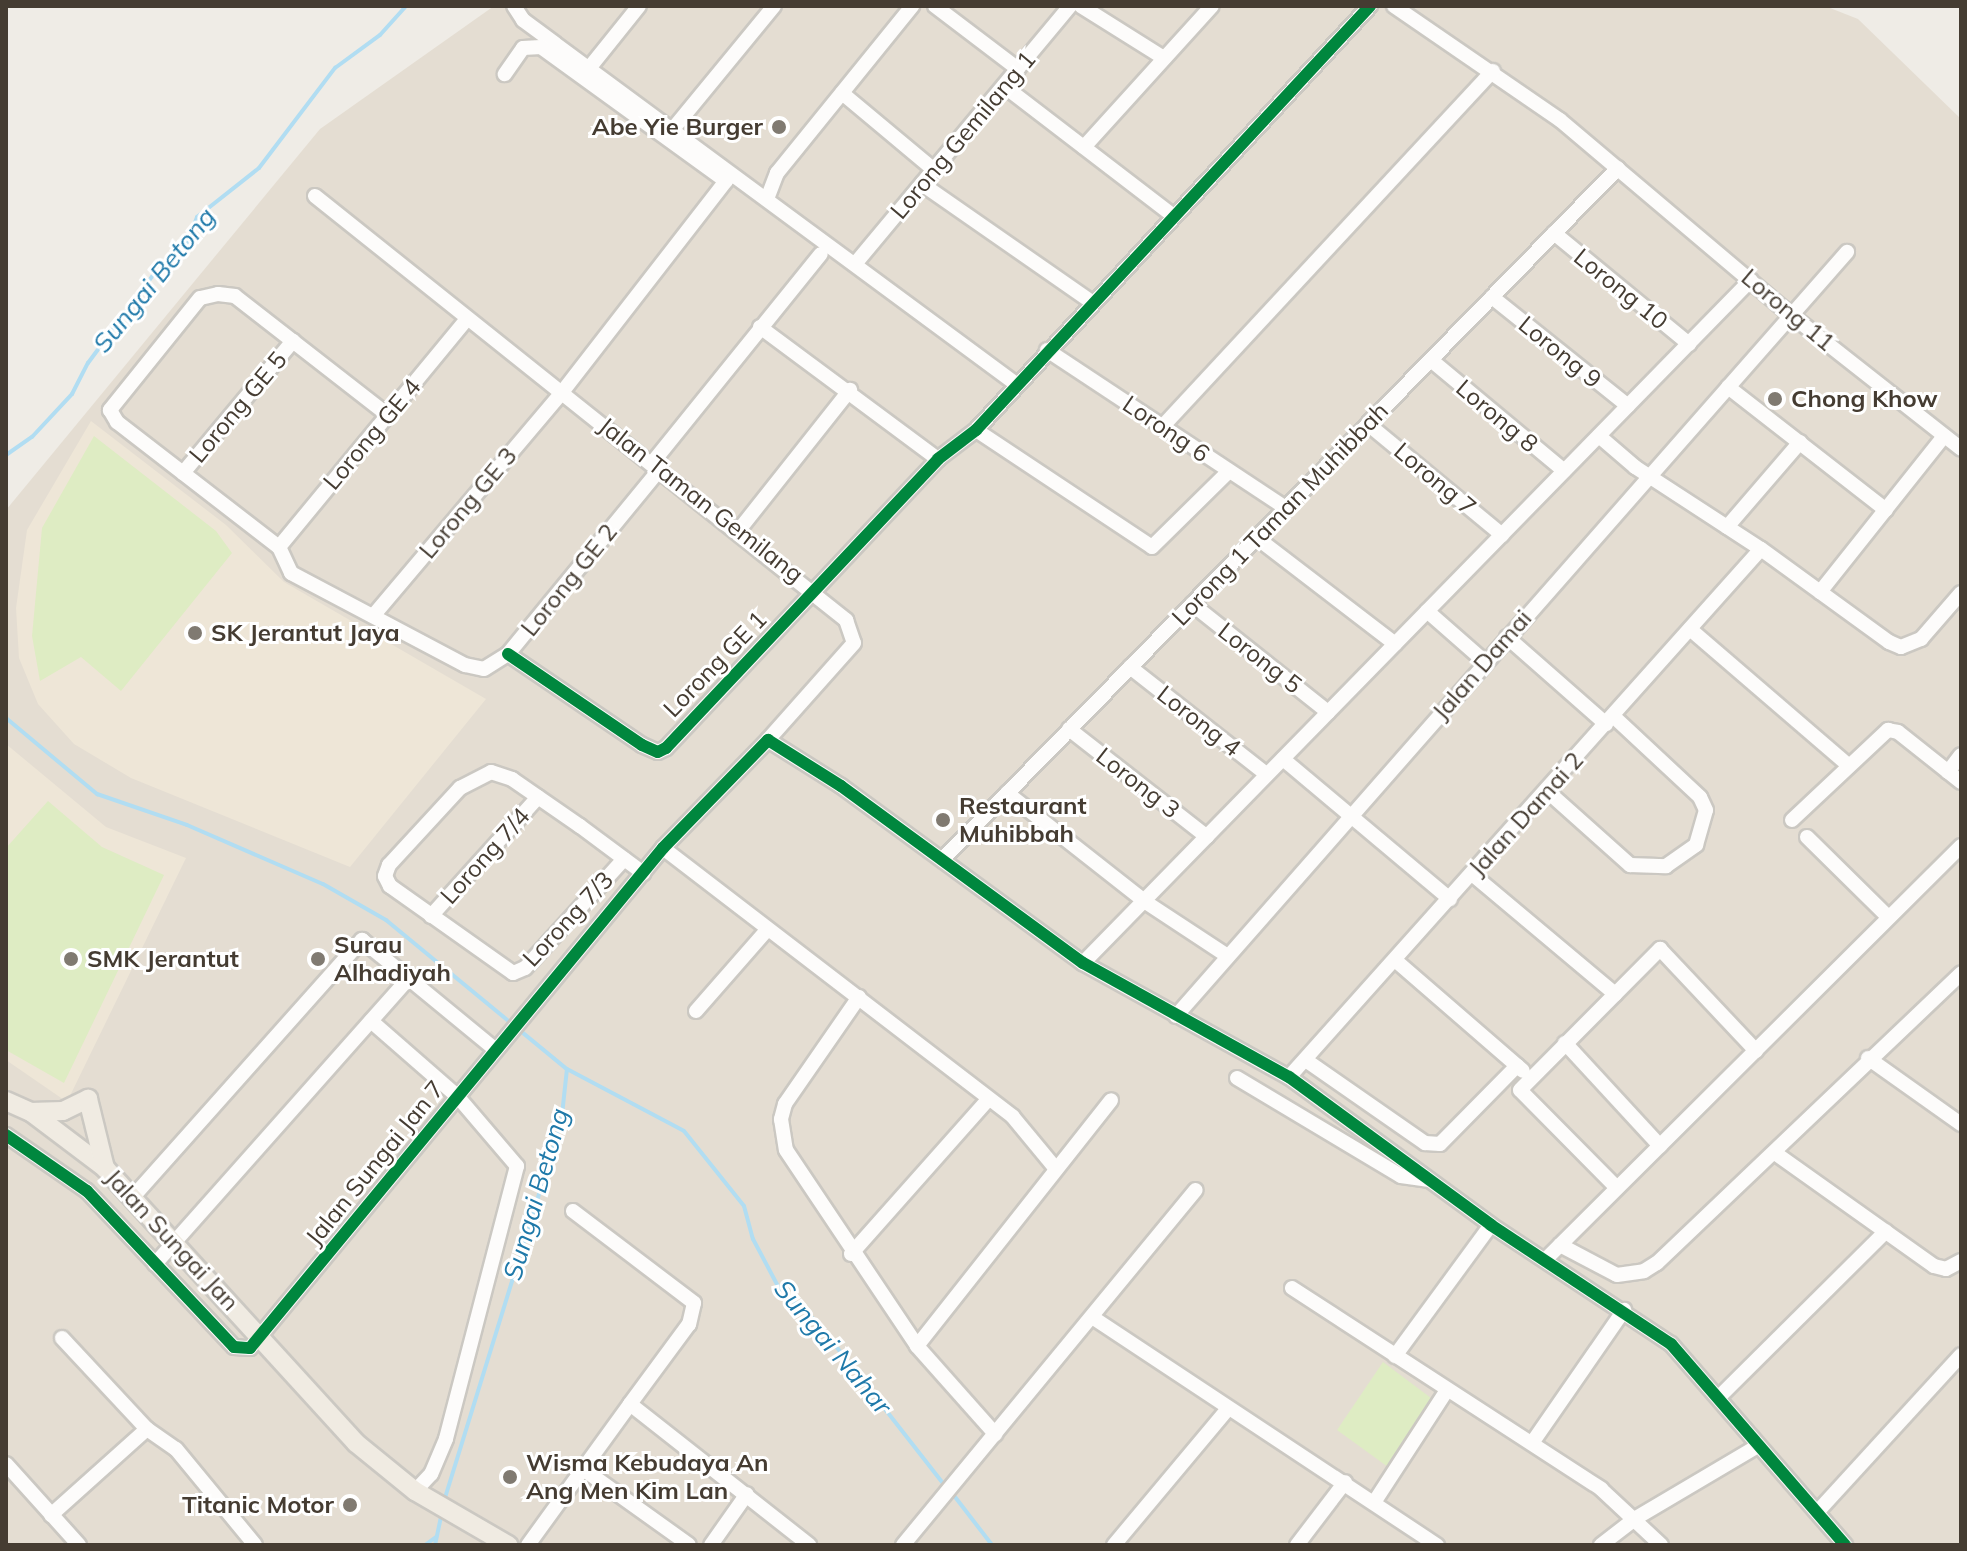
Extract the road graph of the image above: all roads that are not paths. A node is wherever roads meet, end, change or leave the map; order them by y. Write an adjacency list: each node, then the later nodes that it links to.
1 (514, 6): 12 (street)
2 (639, 6): 12 (street)
3 (774, 6): 18 (street)
4 (912, 6): 17 (street)
5 (935, 6): 13 (street)
6 (1070, 6): 13 (street, Lorong Gemilang 1)
7 (1081, 6): 11 (street)
8 (1212, 6): 11 (street)
9 (1370, 6): 25 (street)
10 (1394, 6): 14 (street, Lorong 11)
11 (1164, 58): 19 (street)
12 (590, 67): 18 (street)
13 (1018, 69): 16 (street, Lorong Gemilang 1)
14 (1493, 71): 20 (street, Lorong 11); 47 (street)
15 (505, 74): 43 (street, Lorong GE 3)
16 (1004, 86): 19 (street); 21 (street, Lorong Gemilang 1)
17 (842, 93): 21 (street); 24 (street)
18 (673, 129): 24 (street)
19 (1084, 147): 25 (street)
20 (1618, 168): 26 (street, Lorong 1 Taman Muhibbah); 30 (street, Lorong 11)
21 (934, 170): 22 (street, Lorong Gemilang 1)
22 (922, 184): 29 (street, Lorong Gemilang 1); 32 (street)
23 (315, 196): 34 (street, Jalan Taman Gemilang)
24 (767, 199): 29 (street)
25 (1172, 215): 32 (street)
26 (1554, 233): 31 (street, Lorong 1 Taman Muhibbah); 37 (street, Lorong 10)
27 (1847, 252): 33 (street, Jalan Damai)
28 (821, 254): 35 (street, Lorong GE 2)
29 (855, 264): 40 (street)
30 (1751, 280): 33 (street, Lorong 11); 37 (street)
31 (1492, 297): 39 (street, Lorong 1 Taman Muhibbah); 44 (street, Lorong 9)
32 (1092, 302): 38 (street)
33 (1791, 315): 41 (street, Jalan Damai); 50 (street, Lorong 11)
34 (465, 321): 43 (street, Jalan Taman Gemilang); 45 (street, Lorong GE 4)
35 (760, 327): 42 (street); 54 (street, Lorong GE 2)
36 (293, 341): 45 (street); 57 (street, Lorong GE 5); 57 (street)
37 (1689, 344): 44 (street)
38 (1047, 350): 40 (street); 47 (street, Lorong 6)
39 (1431, 360): 46 (street, Lorong 1 Taman Muhibbah); 56 (street, Lorong 8)
40 (1016, 384): 48 (street)
41 (1728, 387): 51 (street); 58 (street, Jalan Damai)
42 (850, 390): 53 (street); 62 (street)
43 (563, 391): 54 (street, Jalan Taman Gemilang); 72 (street, Lorong GE 3)
44 (1628, 406): 49 (street)
45 (389, 416): 65 (street, Lorong GE 4)
46 (1368, 424): 59 (street, Lorong 1 Taman Muhibbah); 63 (street, Lorong 7)
47 (1162, 427): 55 (street, Lorong 6)
48 (976, 430): 53 (street); 55 (street)
49 (1599, 436): 56 (street); 58 (street)
50 (1944, 436): 52 (street, Lorong 11); 60 (street)
51 (1800, 442): 60 (street); 61 (street)
52 (1961, 449)
53 (938, 459): 67 (street)
54 (657, 465): 62 (street, Jalan Taman Gemilang); 76 (street, Lorong GE 2)
55 (1229, 471): 59 (street, Lorong 6)
56 (1564, 471): 63 (street)
57 (183, 473): 65 (street)
58 (1650, 476): 61 (street); 74 (street, Jalan Damai)
59 (1286, 508): 64 (street, Lorong 1 Taman Muhibbah)
60 (1886, 510): 68 (street)
61 (1727, 527): 66 (street)
62 (739, 530): 67 (street, Jalan Taman Gemilang)
63 (1502, 535): 71 (street)
64 (1257, 538): 70 (street, Lorong 1 Taman Muhibbah); 75 (street)
65 (279, 547): 72 (street)
66 (1761, 549): 68 (street); 73 (street, Jalan Damai 2)
67 (816, 591): 76 (street, Lorong GE 1); 82 (street, Jalan Taman Gemilang)
68 (1820, 592): 69 (street)
69 (1961, 593)
70 (1192, 604): 78 (street, Lorong 1 Taman Muhibbah); 79 (street, Lorong 5)
71 (1427, 611): 75 (street); 77 (street)
72 (373, 616): 76 (street, Lorong GE 2)
73 (1690, 629): 80 (street, Jalan Damai 2); 85 (street)
74 (1507, 637): 77 (street, Jalan Damai); 80 (street)
75 (1395, 644): 79 (street)
76 (508, 654)
77 (1485, 662): 92 (street, Jalan Damai)
78 (1130, 667): 81 (street, Lorong 1 Taman Muhibbah); 87 (street, Lorong 4)
79 (1328, 712): 83 (street)
80 (1609, 720): 89 (street, Jalan Damai 2); 89 (street)
81 (1069, 729): 90 (street, Lorong 1 Taman Muhibbah); 94 (street, Lorong 3)
82 (768, 740): 97 (street, Jalan Sungai Jan 7); 99 (street)
83 (1283, 759): 87 (street); 92 (street)
84 (1960, 759): 86 (street)
85 (1848, 765): 86 (street); 93 (street)
86 (1948, 772): 88 (street)
87 (1267, 775): 94 (street)
88 (1961, 782)
89 (1546, 790): 101 (street, Jalan Damai 2)
90 (1007, 793): 99 (street, Lorong 1 Taman Muhibbah); 103 (street)
91 (538, 797): 98 (street); 104 (street, Lorong 7/4); 104 (street)
92 (1350, 815): 102 (street); 107 (street, Jalan Damai)
93 (1792, 820)
94 (1207, 837): 103 (street)
95 (1807, 837): 105 (street)
96 (1961, 846): 105 (street)
97 (663, 848): 100 (street, Jalan Sungai Jan 7); 106 (street)
98 (624, 859): 100 (street); 104 (street, Lorong 7/3)
99 (942, 860): 109 (street)
100 (643, 873): 118 (street, Jalan Sungai Jan 7)
101 (1472, 874): 102 (street, Jalan Damai 2); 112 (street)
102 (1450, 899): 108 (street, Jalan Damai 2)
103 (1144, 901): 107 (street); 109 (street)
104 (431, 916)
105 (1888, 917): 119 (street)
106 (767, 930): 113 (street); 114 (street)
107 (1226, 955): 115 (street, Jalan Damai)
108 (1395, 960): 121 (street, Jalan Damai 2); 122 (street)
109 (1083, 963): 115 (street)
110 (1961, 973): 120 (street)
111 (409, 978): 116 (street); 118 (street); 140 (street)
112 (1615, 994): 117 (street); 119 (street)
113 (859, 997): 129 (street); 146 (street)
114 (696, 1011)
115 (1176, 1016): 124 (street)
116 (371, 1021): 126 (street); 144 (street)
117 (1565, 1043): 123 (street); 133 (street)
118 (499, 1048): 126 (street, Jalan Sungai Jan 7)
119 (1756, 1051): 133 (street)
120 (1868, 1058): 131 (street); 134 (street)
121 (1307, 1061): 122 (street); 124 (street, Jalan Damai 2)
122 (1517, 1066): 123 (street)
123 (1529, 1076): 138 (street)
124 (1289, 1077): 137 (street)
125 (1237, 1078): 137 (street)
126 (458, 1097): 153 (street, Jalan Sungai Jan 7); 169 (street)
127 (1111, 1100): 136 (street)
128 (6, 1101): 130 (main road, Jalan Sungai Jan)
129 (987, 1101): 136 (street); 146 (street)
130 (31, 1112): 135 (main road, Jalan Sungai Jan); 135 (main road)
131 (1961, 1124)
132 (6, 1135): 149 (street)
133 (1660, 1146): 138 (street)
134 (1775, 1153): 143 (street); 145 (street)
135 (105, 1168): 140 (main road, Jalan Sungai Jan)
136 (1056, 1169): 155 (street)
137 (1428, 1180): 142 (street)
138 (1616, 1187): 145 (street)
139 (1196, 1190): 152 (street)
140 (132, 1198): 144 (main road, Jalan Sungai Jan)
141 (573, 1211): 160 (street)
142 (1491, 1225): 147 (street); 157 (street)
143 (1886, 1231): 148 (street); 159 (street)
144 (176, 1244): 149 (street); 153 (main road, Jalan Sungai Jan)
145 (1560, 1245): 147 (street)
146 (851, 1254): 155 (street)
147 (1545, 1260): 151 (street)
148 (1961, 1261)
149 (155, 1264): 153 (street)
150 (1292, 1288): 157 (street)
151 (1624, 1310): 159 (street); 164 (street)
152 (1092, 1317): 161 (street); 163 (street)
153 (261, 1336): 169 (main road, Jalan Sungai Jan)
154 (62, 1338): 162 (street)
155 (917, 1346): 163 (street)
156 (1961, 1355): 172 (street)
157 (1395, 1356): 158 (street)
158 (1447, 1390): 164 (street); 171 (street)
159 (1719, 1397): 165 (street)
160 (630, 1404): 167 (street); 170 (street)
161 (1227, 1410): 168 (street); 183 (street)
162 (147, 1429): 173 (street); 176 (street)
163 (995, 1434): 182 (street)
164 (1532, 1443): 174 (street)
165 (1756, 1447): 172 (street); 174 (street)
166 (6, 1464): 173 (street)
167 (583, 1469): 178 (street); 179 (street)
168 (1345, 1482): 171 (street); 184 (street)
169 (421, 1494): 177 (main road, Jalan Sungai Jan)
170 (747, 1494): 180 (street); 181 (street)
171 (1375, 1501): 185 (street)
172 (1819, 1510): 188 (street)
173 (51, 1515): 175 (street)
174 (1636, 1518): 186 (street); 187 (street)
175 (79, 1545)
176 (255, 1545)
177 (508, 1545)
178 (528, 1545)
179 (689, 1545)
180 (711, 1545)
181 (809, 1545)
182 (903, 1545)
183 (1114, 1545)
184 (1297, 1545)
185 (1437, 1545)
186 (1601, 1545)
187 (1661, 1545)
188 (1845, 1545)

